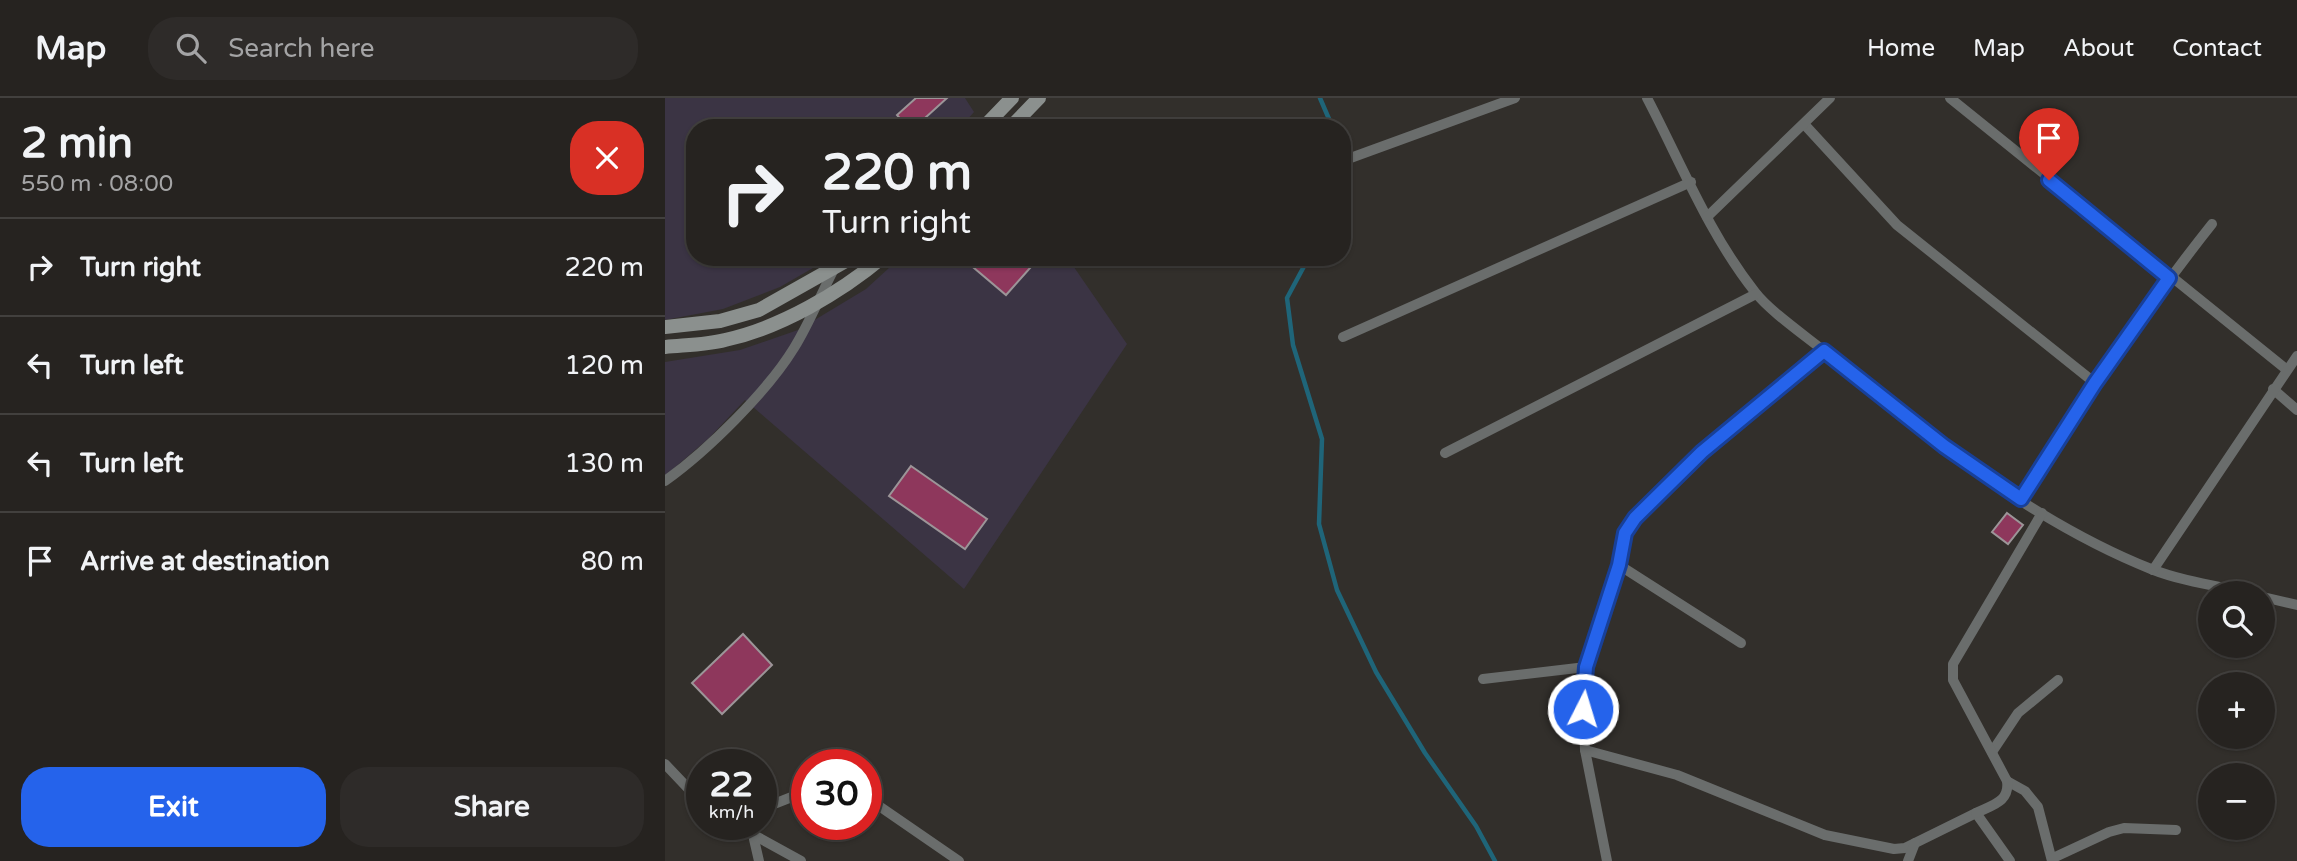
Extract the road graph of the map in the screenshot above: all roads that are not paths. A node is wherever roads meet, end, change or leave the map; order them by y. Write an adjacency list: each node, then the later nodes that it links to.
1 (1011, 98): 7 (street)
2 (1039, 98): 8 (street)
3 (1515, 98): 10 (street)
4 (1647, 98): 11 (street)
5 (1830, 98): 9 (street)
6 (1949, 98): 17 (street)
7 (991, 119)
8 (1019, 119)
9 (1804, 124): 12 (street); 26 (street)
10 (1351, 158)
11 (1691, 182): 12 (street); 21 (street)
12 (1707, 217): 18 (street)
13 (2212, 224): 17 (street)
14 (840, 266): 16 (street)
15 (872, 266): 19 (street)
16 (833, 271): 19 (street); 20 (street)
17 (2169, 278): 25 (street); 26 (street)
18 (1756, 294): 23 (street); 29 (street)
19 (819, 300): 22 (street); 30 (street)
20 (665, 327)
21 (1343, 337)
22 (665, 347)
23 (1824, 351): 31 (street); 33 (street)
24 (2297, 356): 25 (street)
25 (2286, 369): 27 (street)
26 (2095, 383): 31 (street)
27 (2273, 389): 28 (street); 34 (street)
28 (2297, 410)
29 (1445, 453)
30 (665, 481)
31 (2021, 499): 32 (street)
32 (2042, 513): 34 (street); 43 (street)
33 (1619, 565): 38 (street); 39 (street)
34 (2153, 570): 35 (street)
35 (2199, 581)
36 (2275, 600): 37 (street)
37 (2297, 605)
38 (1741, 643)
39 (1586, 667): 40 (street); 42 (street)
40 (1483, 679)
41 (2058, 680): 43 (street)
42 (1585, 750): 52 (street); 57 (street)
43 (1992, 752): 45 (street)
44 (665, 764): 46 (street)
45 (2007, 781): 48 (street); 53 (street)
46 (686, 786)
47 (882, 808): 56 (street)
48 (1976, 813): 52 (street); 59 (street)
49 (2176, 830): 53 (street)
50 (754, 840): 54 (street)
51 (762, 840): 55 (street)
52 (1915, 843): 58 (street)
53 (2053, 859)
54 (759, 861)
55 (801, 861)
56 (959, 861)
57 (1607, 861)
58 (1908, 861)
59 (2010, 861)

